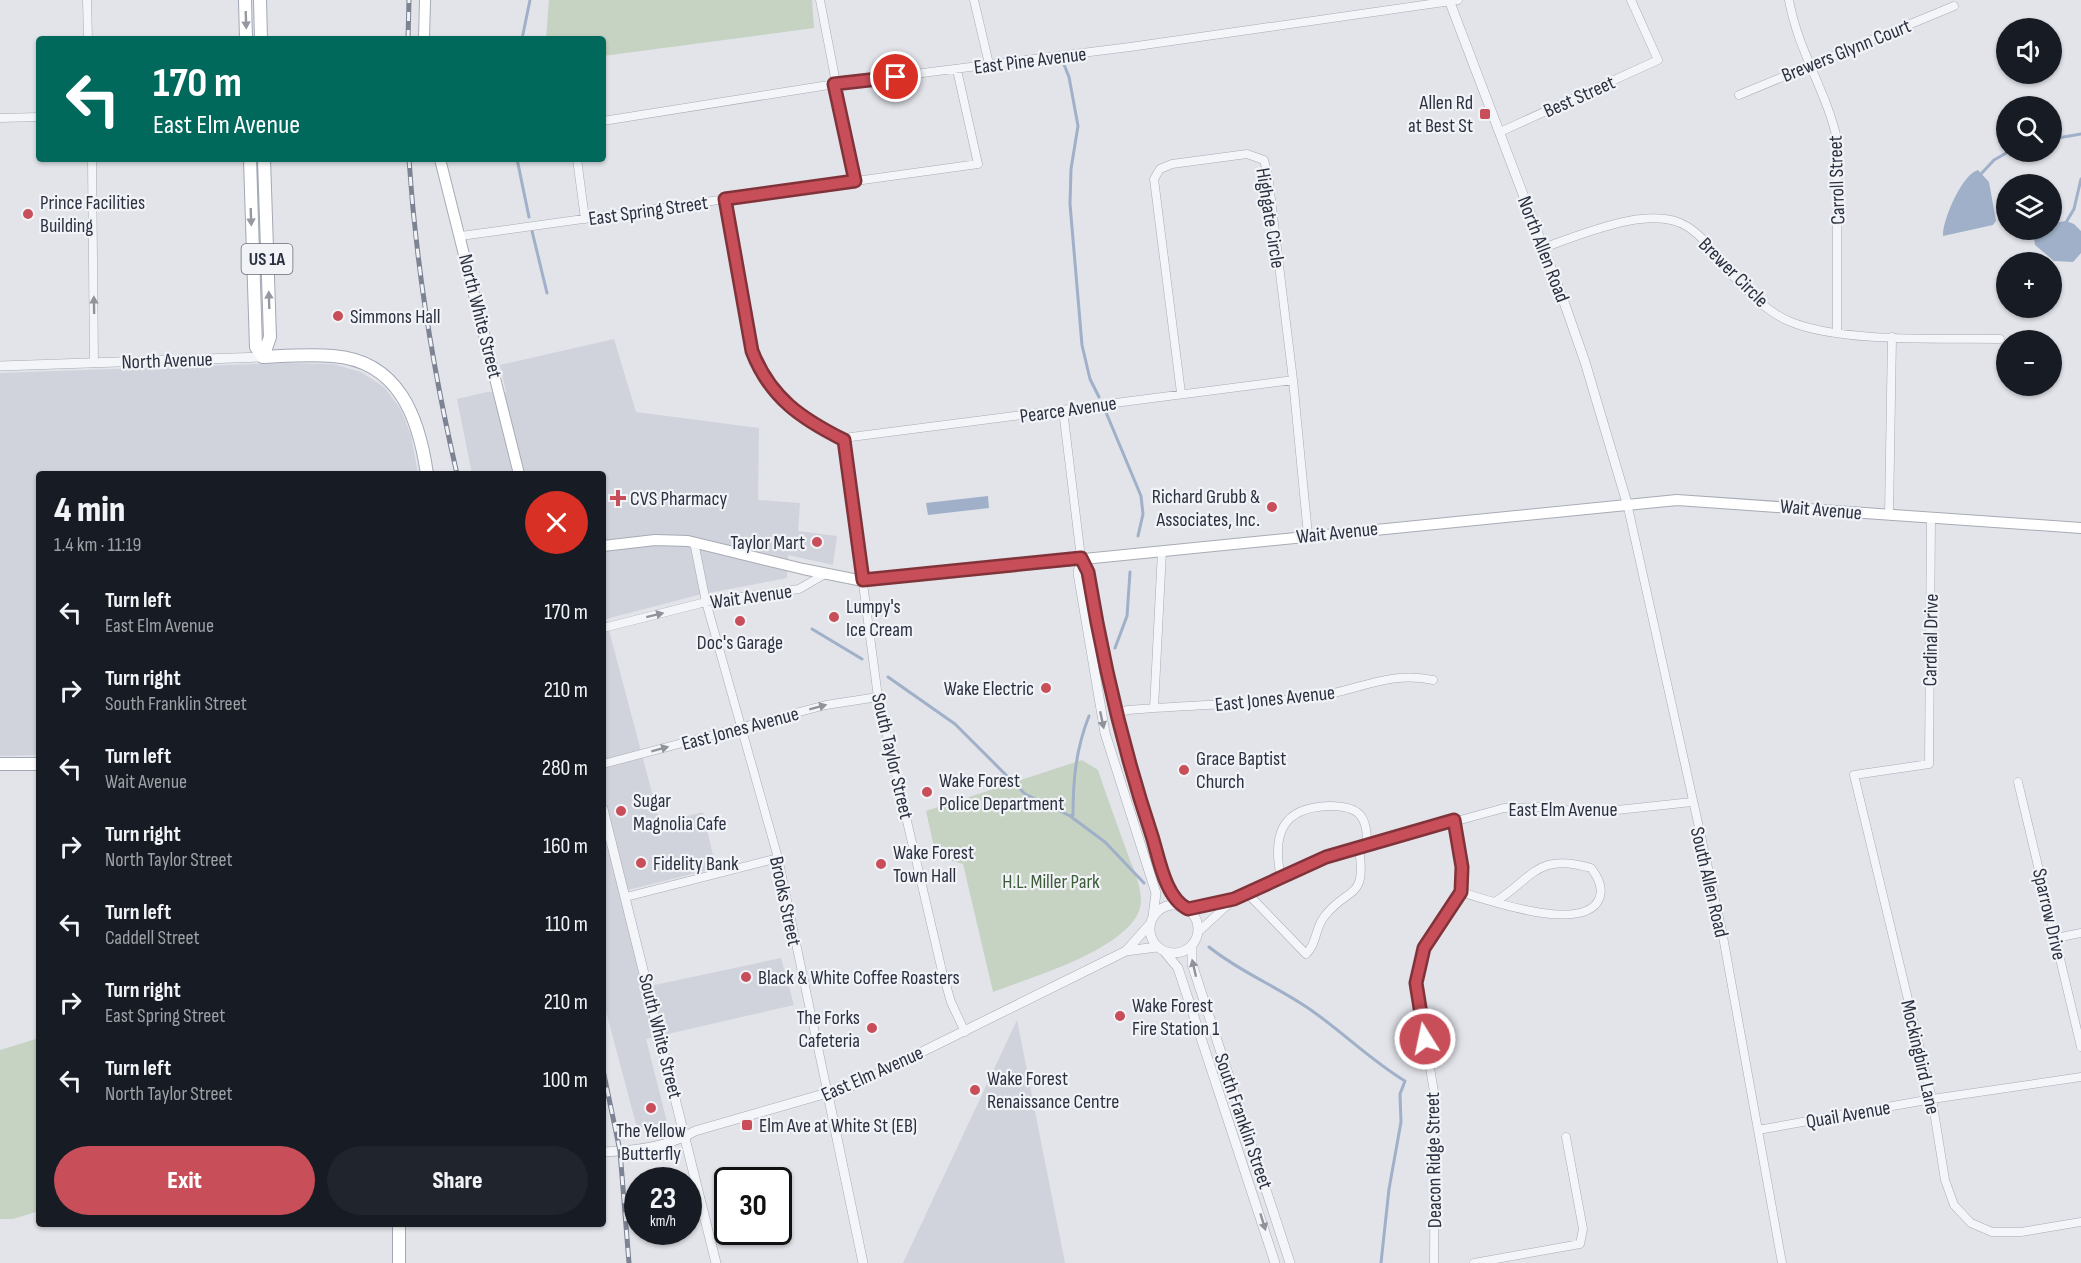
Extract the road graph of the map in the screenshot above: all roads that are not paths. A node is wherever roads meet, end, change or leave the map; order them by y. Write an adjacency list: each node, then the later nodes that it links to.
1 (87, 0): 11 (street)
2 (245, 0): 12 (main road, one-way to 12)
3 (260, 0): 13 (main road)
4 (425, 0): 14 (main road)
5 (820, 0): 18 (street)
6 (974, 0): 15 (street)
7 (1631, 0): 23 (street, Best Street)
8 (1789, 0): 16 (street, Carroll Street)
9 (1452, 1): 15 (street, East Pine Avenue); 23 (street, North Allen Road)
10 (1954, 6): 16 (street, Brewers Glynn Court)
11 (88, 36)
12 (246, 36)
13 (261, 36)
14 (424, 36)
15 (989, 64): 17 (street, East Pine Avenue)
16 (1809, 65): 19 (street, Brewers Glynn Court); 34 (street, Carroll Street)
17 (957, 69): 18 (street, East Pine Avenue); 29 (street, East Spring Street)
18 (834, 84): 22 (street, East Pine Avenue); 29 (street)
19 (1739, 95)
20 (36, 117): 21 (street)
21 (0, 118)
22 (606, 121)
23 (1500, 132): 33 (street, North Allen Road)
24 (92, 162): 38 (street, one-way to 24)
25 (250, 162): 37 (main road, one-way to 37)
26 (264, 162): 37 (main road, US 1A, one-way to 26)
27 (441, 162): 32 (main road, North White Street)
28 (577, 162): 31 (street)
29 (855, 181): 30 (street, East Spring Street)
30 (725, 199): 31 (street, East Spring Street); 43 (street)
31 (585, 219): 32 (street, East Spring Street)
32 (461, 236): 45 (main road, North White Street)
33 (1544, 248): 34 (street, Brewer Circle); 46 (street, North Allen Road)
34 (1837, 332): 35 (street, Brewer Circle)
35 (1892, 337): 36 (street, Brewer Circle); 47 (street)
36 (1996, 339)
37 (263, 357): 38 (street, North Avenue); 44 (main road, North Avenue)
38 (94, 363): 39 (street, North Avenue)
39 (0, 366)
40 (1293, 380): 41 (street, Pearce Avenue); 41 (street, Highgate Circle); 50 (street, Highgate Circle)
41 (1181, 393): 42 (street, Pearce Avenue)
42 (1063, 410): 43 (street, Pearce Avenue); 54 (street)
43 (844, 440): 56 (street, South Taylor Street)
44 (426, 471)
45 (518, 471)
46 (1627, 503): 47 (main road, Wait Avenue); 50 (main road, Wait Avenue); 69 (street, South Allen Road)
47 (1889, 514): 48 (main road, Wait Avenue)
48 (1931, 517): 49 (main road, Wait Avenue); 67 (street, Cardinal Drive)
49 (2081, 528)
50 (1308, 535): 53 (main road, Wait Avenue)
51 (694, 542): 52 (main road); 55 (main road); 57 (street, Brooks Street)
52 (606, 546)
53 (1162, 551): 54 (main road, Wait Avenue); 61 (street)
54 (1081, 558): 56 (main road, Wait Avenue); 62 (street); 81 (street, one-way to 81)
55 (825, 574): 56 (main road, Wait Avenue); 57 (street, Wait Avenue)
56 (863, 580): 60 (street, South Taylor Street)
57 (706, 602): 58 (street, Wait Avenue, one-way to 57); 63 (street, Brooks Street)
58 (606, 627)
59 (1433, 680): 61 (street, East Jones Avenue)
60 (878, 697): 63 (street, East Jones Avenue, one-way to 60); 88 (street, South Taylor Street)
61 (1154, 708): 62 (street, East Jones Avenue)
62 (1115, 713): 80 (street)
63 (742, 728): 66 (street, East Jones Avenue, one-way to 63); 73 (street, Brooks Street)
64 (0, 764): 65 (main road)
65 (36, 764)
66 (606, 764)
67 (1854, 775): 92 (street, Mockingbird Lane)
68 (2019, 782): 84 (street, Sparrow Drive)
69 (1692, 802): 71 (street, East Elm Avenue); 93 (street, South Allen Road)
70 (606, 820): 77 (street, South White Street)
71 (1454, 820): 72 (street, East Elm Avenue); 75 (street)
72 (1363, 847): 74 (street, East Elm Avenue); 74 (street); 76 (street)
73 (778, 858): 77 (street); 91 (street, Brooks Street)
74 (1281, 878): 76 (street, East Elm Avenue)
75 (1461, 892): 79 (street); 104 (street, Deacon Ridge Street)
76 (1247, 893): 78 (street, East Elm Avenue)
77 (627, 897): 94 (street, South White Street)
78 (1234, 899): 80 (street, East Elm Avenue); 82 (street, East Elm Avenue)
79 (1495, 902): 79 (street)
80 (1185, 907): 81 (street); 82 (street)
81 (1152, 920): 86 (street); 87 (street, East Elm Avenue)
82 (1198, 932): 85 (street)
83 (2081, 933): 84 (street)
84 (2056, 938): 89 (street, Sparrow Drive)
85 (1192, 945): 86 (street); 103 (street, South Franklin Street, one-way to 85)
86 (1161, 949): 87 (street, East Elm Avenue); 102 (street, South Franklin Street, one-way to 102)
87 (1126, 951): 88 (street, East Elm Avenue)
88 (965, 1032): 91 (street, East Elm Avenue)
89 (2081, 1047)
90 (2081, 1077): 92 (street, Quail Avenue)
91 (828, 1095): 94 (street, East Elm Avenue); 101 (street, Brooks Street)
92 (1932, 1099): 93 (street, Quail Avenue); 97 (street, Mockingbird Lane)
93 (1758, 1130): 106 (street, South Allen Road)
94 (686, 1137): 96 (street, East Elm Avenue); 100 (street, South White Street)
95 (1566, 1137): 105 (street)
96 (606, 1151)
97 (2081, 1222)
98 (399, 1227): 99 (main road)
99 (399, 1263)
100 (716, 1263)
101 (863, 1263)
102 (1275, 1263)
103 (1290, 1263)
104 (1434, 1263)
105 (1474, 1263)
106 (1782, 1263)

